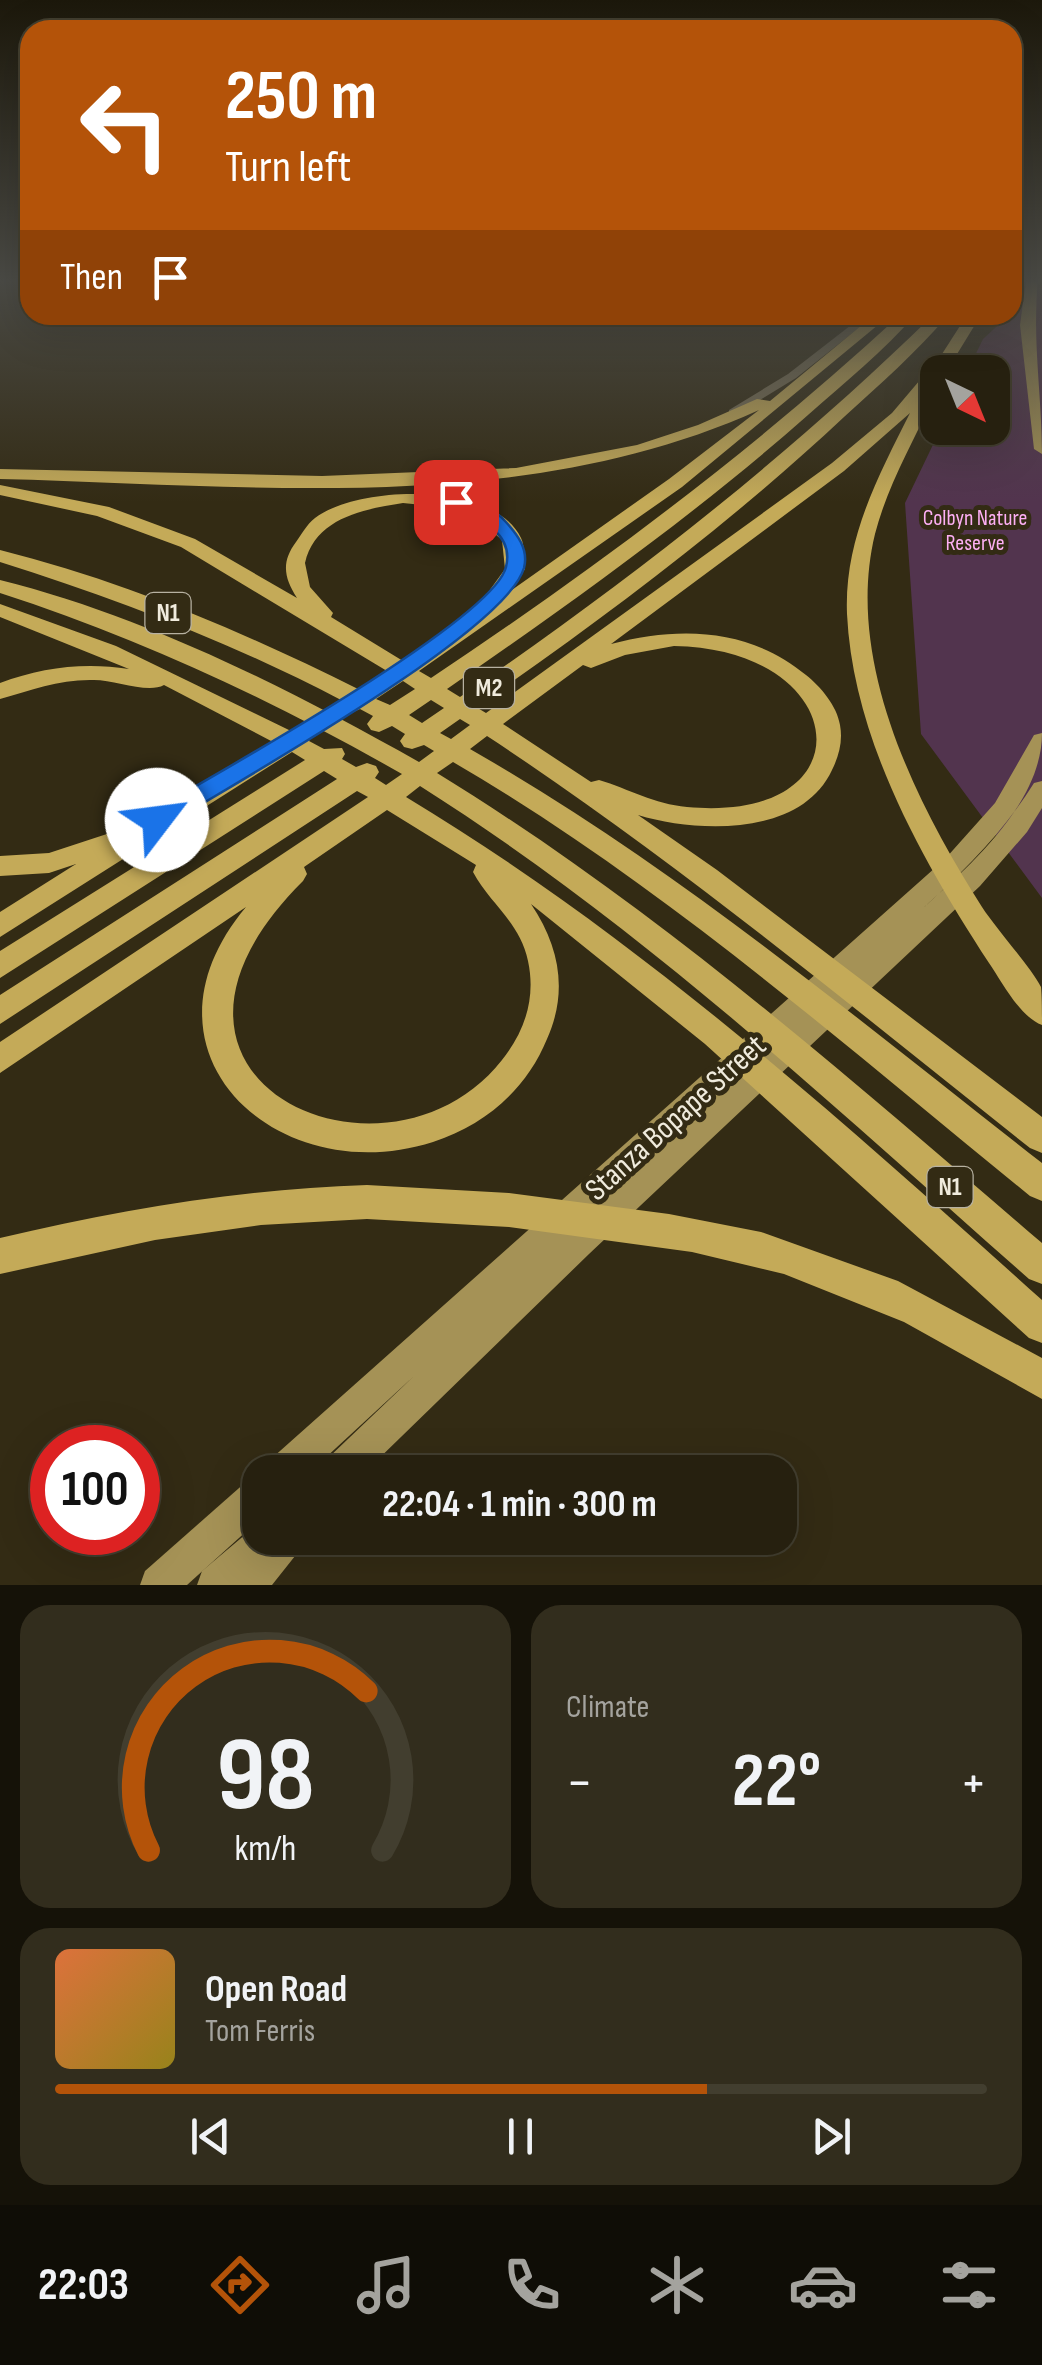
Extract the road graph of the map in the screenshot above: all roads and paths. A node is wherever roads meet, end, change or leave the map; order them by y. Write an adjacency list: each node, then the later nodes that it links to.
1 (826, 355): 9 (highway)
2 (834, 355): 15 (highway)
3 (865, 355): 27 (highway, M2)
4 (899, 355): 28 (highway, M2)
5 (1030, 355): 8 (main road)
6 (920, 393): 18 (highway)
7 (920, 411): 29 (highway)
8 (1042, 449)
9 (0, 474)
10 (0, 490): 14 (highway)
11 (0, 556): 32 (highway, N1)
12 (0, 586): 34 (highway, N1)
13 (0, 610): 17 (highway)
14 (372, 651): 15 (highway); 21 (highway)
15 (389, 680): 19 (highway)
16 (0, 691): 17 (highway)
17 (250, 720): 24 (highway)
18 (489, 724): 21 (highway); 23 (highway)
19 (294, 740): 25 (highway); 26 (highway)
20 (1042, 740): 37 (main road, Stanza Bopape Street)
21 (534, 755): 31 (highway)
22 (1042, 789): 38 (main road, Stanza Bopape Street)
23 (399, 790): 24 (highway); 30 (highway)
24 (435, 828): 35 (highway)
25 (0, 866)
26 (0, 926)
27 (0, 966)
28 (0, 1011)
29 (1042, 1012)
30 (0, 1059)
31 (1042, 1137)
32 (1042, 1184)
33 (0, 1256): 36 (highway)
34 (1042, 1266)
35 (1042, 1324)
36 (1042, 1380)
37 (303, 1455)
38 (358, 1455)
39 (242, 1510): 42 (main road)
40 (249, 1555): 43 (main road)
41 (272, 1555): 44 (main road)
42 (159, 1585)
43 (216, 1585)
44 (247, 1585)

